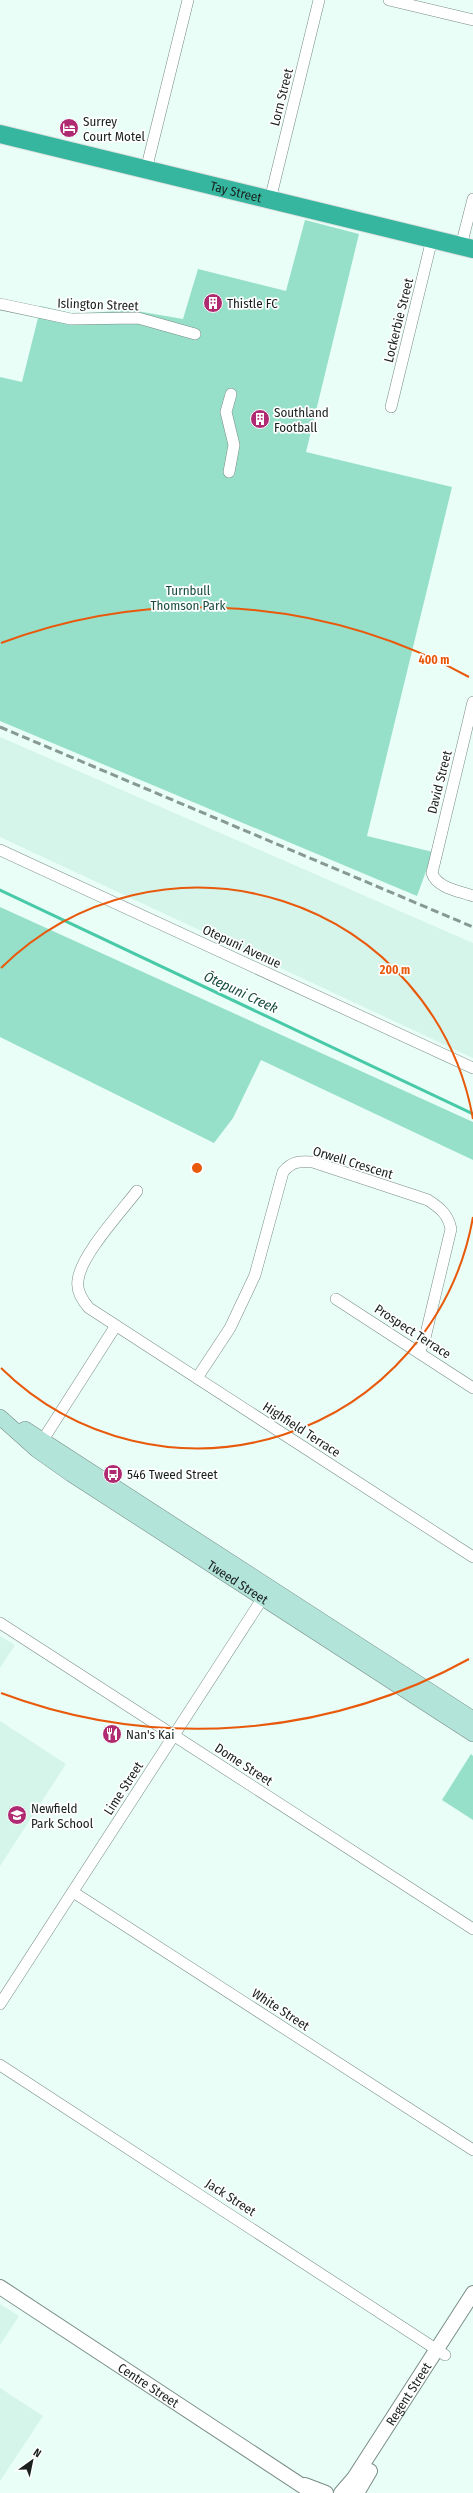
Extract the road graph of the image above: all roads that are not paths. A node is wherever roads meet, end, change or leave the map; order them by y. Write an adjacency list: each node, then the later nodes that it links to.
1 (188, 0): 6 (street)
2 (319, 0): 8 (street, Lorn Street)
3 (389, 0): 4 (street)
4 (473, 20)
5 (0, 134): 6 (highway, Tay Street)
6 (146, 170): 8 (highway, Tay Street)
7 (473, 199): 10 (street)
8 (270, 200): 9 (highway, Tay Street)
9 (432, 239): 10 (highway, Tay Street); 14 (street, Lockerbie Street)
10 (467, 248)
11 (0, 304): 12 (street, Islington Street)
12 (195, 334)
13 (231, 394): 15 (street)
14 (391, 407)
15 (229, 472)
16 (473, 702): 18 (street, David Street)
17 (0, 850): 19 (street, Otepuni Avenue)
18 (473, 896)
19 (473, 1068)
20 (137, 1191): 22 (street, Highfield Terrace)
21 (336, 1299): 23 (street, Prospect Terrace)
22 (116, 1327): 24 (street, Highfield Terrace); 27 (street)
23 (419, 1352): 24 (street, Orwell Crescent); 25 (street, Prospect Terrace)
24 (197, 1378): 28 (street, Highfield Terrace)
25 (473, 1388)
26 (4, 1420): 27 (main road, Tweed Street)
27 (40, 1445): 29 (main road, Tweed Street)
28 (473, 1557)
29 (266, 1593): 31 (main road, Tweed Street); 32 (main road, Tweed Street); 33 (street, Lime Street)
30 (0, 1623): 33 (street, Dome Street)
31 (473, 1719)
32 (473, 1734)
33 (173, 1736): 34 (street, Lime Street); 35 (street, Dome Street)
34 (73, 1892): 36 (street, Lime Street); 38 (street, White Street)
35 (473, 1929)
36 (0, 2004)
37 (0, 2065): 42 (street, Jack Street)
38 (473, 2150)
39 (0, 2287): 43 (street, Centre Street)
40 (473, 2293): 42 (street, Regent Street)
41 (473, 2311): 42 (street, Regent Street)
42 (441, 2352): 46 (street, Regent Street); 47 (street, Regent Street)
43 (298, 2481): 44 (street, Centre Street); 45 (street, Centre Street)
44 (313, 2493)
45 (326, 2493)
46 (341, 2493)
47 (357, 2493)

